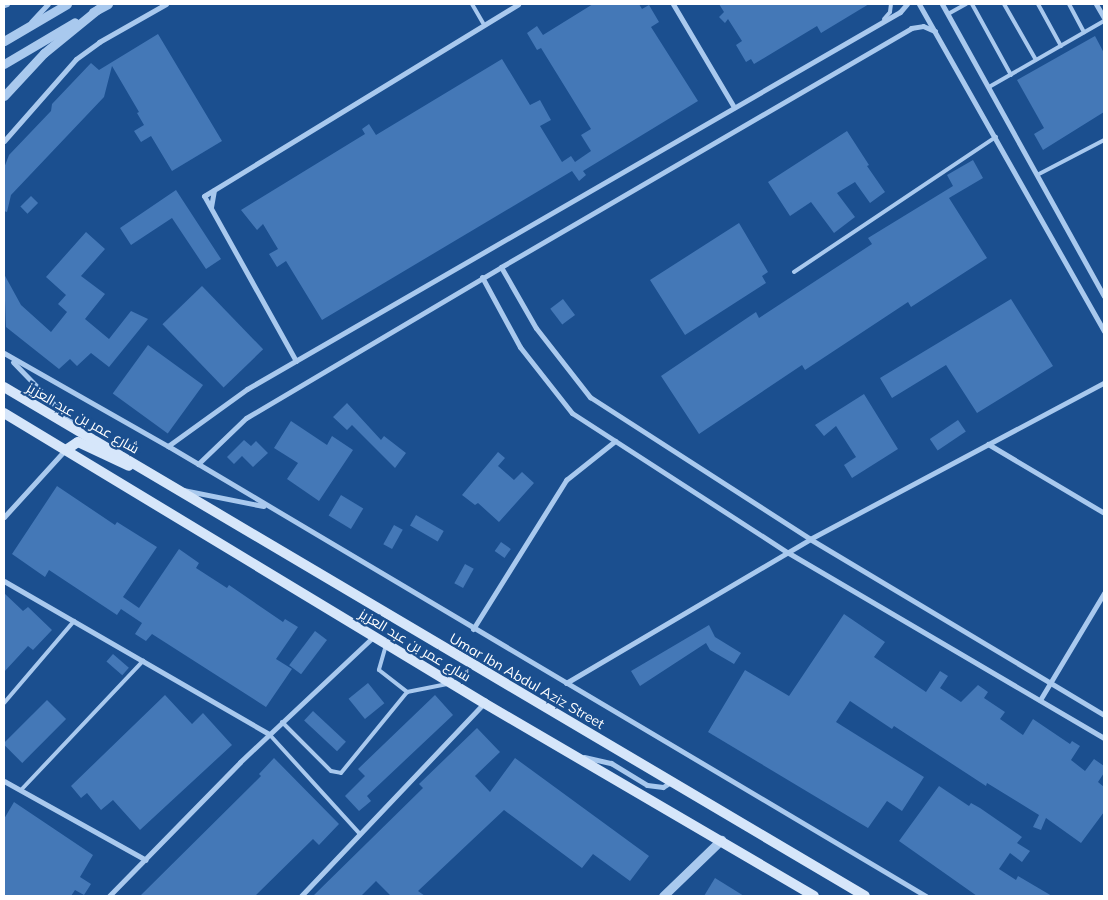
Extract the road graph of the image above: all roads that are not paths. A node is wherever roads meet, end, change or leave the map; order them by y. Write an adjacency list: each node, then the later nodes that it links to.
1 (48, 4): 23 (street)
2 (67, 4): 23 (street)
3 (108, 4): 18 (street)
4 (166, 4): 36 (street)
5 (472, 4): 21 (lane)
6 (518, 4): 21 (street)
7 (673, 4): 33 (street)
8 (891, 4): 22 (lane)
9 (907, 4): 22 (street)
10 (919, 4): 24 (street)
11 (942, 4): 19 (street)
12 (966, 4): 19 (lane)
13 (972, 4): 30 (lane)
14 (1004, 4): 28 (lane)
15 (1038, 4): 27 (lane)
16 (1069, 4): 25 (lane)
17 (1096, 4): 20 (street)
18 (98, 10): 29 (street); 32 (street)
19 (948, 14): 31 (street)
20 (1104, 20): 25 (lane)
21 (484, 23): 38 (street)
22 (880, 23): 33 (street)
23 (26, 28): 26 (street)
24 (934, 31): 34 (street); 40 (street)
25 (1084, 32): 27 (lane)
26 (4, 40)
27 (1060, 46): 28 (lane)
28 (1036, 60): 30 (lane)
29 (4, 64)
30 (1012, 75): 31 (lane)
31 (989, 87): 37 (street)
32 (4, 96)
33 (734, 107): 46 (street)
34 (996, 137): 41 (lane); 44 (street)
35 (1104, 140): 37 (lane)
36 (4, 141)
37 (1039, 174): 43 (street)
38 (214, 190): 39 (street); 39 (street)
39 (211, 208): 46 (street)
40 (500, 266): 42 (street); 61 (street)
41 (794, 272)
42 (482, 277): 51 (street); 55 (street)
43 (1104, 296)
44 (1104, 331)
45 (6, 354): 50 (street); 53 (street)
46 (296, 361): 53 (street)
47 (1104, 383): 52 (street)
48 (4, 387): 50 (main road, شارع عمر بن عبد العزيز)
49 (4, 413): 54 (main road, شارع عمر بن عبد العزيز)
50 (84, 435): 56 (main road, شارع عمر بن عبد العزيز)
51 (615, 441): 62 (street); 66 (street)
52 (988, 444): 59 (street); 61 (street)
53 (168, 446): 55 (street)
54 (66, 450): 56 (main road); 60 (street); 67 (main road, شارع عمر بن عبد العزيز)
55 (198, 464): 58 (street)
56 (147, 472): 57 (main road, شارع عمر بن عبد العزيز)
57 (175, 488): 58 (street); 83 (main road, Umar Ibn Abdul Aziz Street)
58 (266, 506): 66 (street)
59 (1104, 514)
60 (4, 517)
61 (810, 539): 62 (street); 71 (street)
62 (787, 552): 72 (street); 74 (street)
63 (4, 580): 65 (street)
64 (1104, 593): 71 (street)
65 (74, 621): 69 (street); 76 (lane)
66 (473, 629): 72 (street)
67 (374, 636): 68 (main road, شارع عمر بن عبد العزيز); 78 (street)
68 (386, 643): 70 (main road, شارع عمر بن عبد العزيز); 73 (lane)
69 (143, 661): 79 (street); 84 (lane)
70 (452, 683): 73 (lane); 75 (main road, شارع عمر بن عبد العزيز)
71 (1052, 683): 74 (street); 77 (street)
72 (566, 684): 93 (street)
73 (407, 692): 78 (lane)
74 (1040, 700): 80 (street)
75 (484, 702): 81 (main road, شارع عمر بن عبد العزيز); 85 (street)
76 (4, 703)
77 (1104, 715)
78 (282, 722): 79 (street)
79 (269, 734): 85 (lane); 87 (street)
80 (1104, 738)
81 (581, 757): 83 (street); 86 (main road, شارع عمر بن عبد العزيز)
82 (4, 780): 84 (street)
83 (671, 782): 92 (main road, Umar Ibn Abdul Aziz Street)
84 (21, 790): 87 (street)
85 (360, 834): 89 (street)
86 (721, 840): 90 (street); 91 (main road, شارع عمر بن عبد العزيز)
87 (146, 860): 88 (street)
88 (109, 896)
89 (301, 896)
90 (664, 896)
91 (814, 896)
92 (865, 896)
93 (926, 896)

